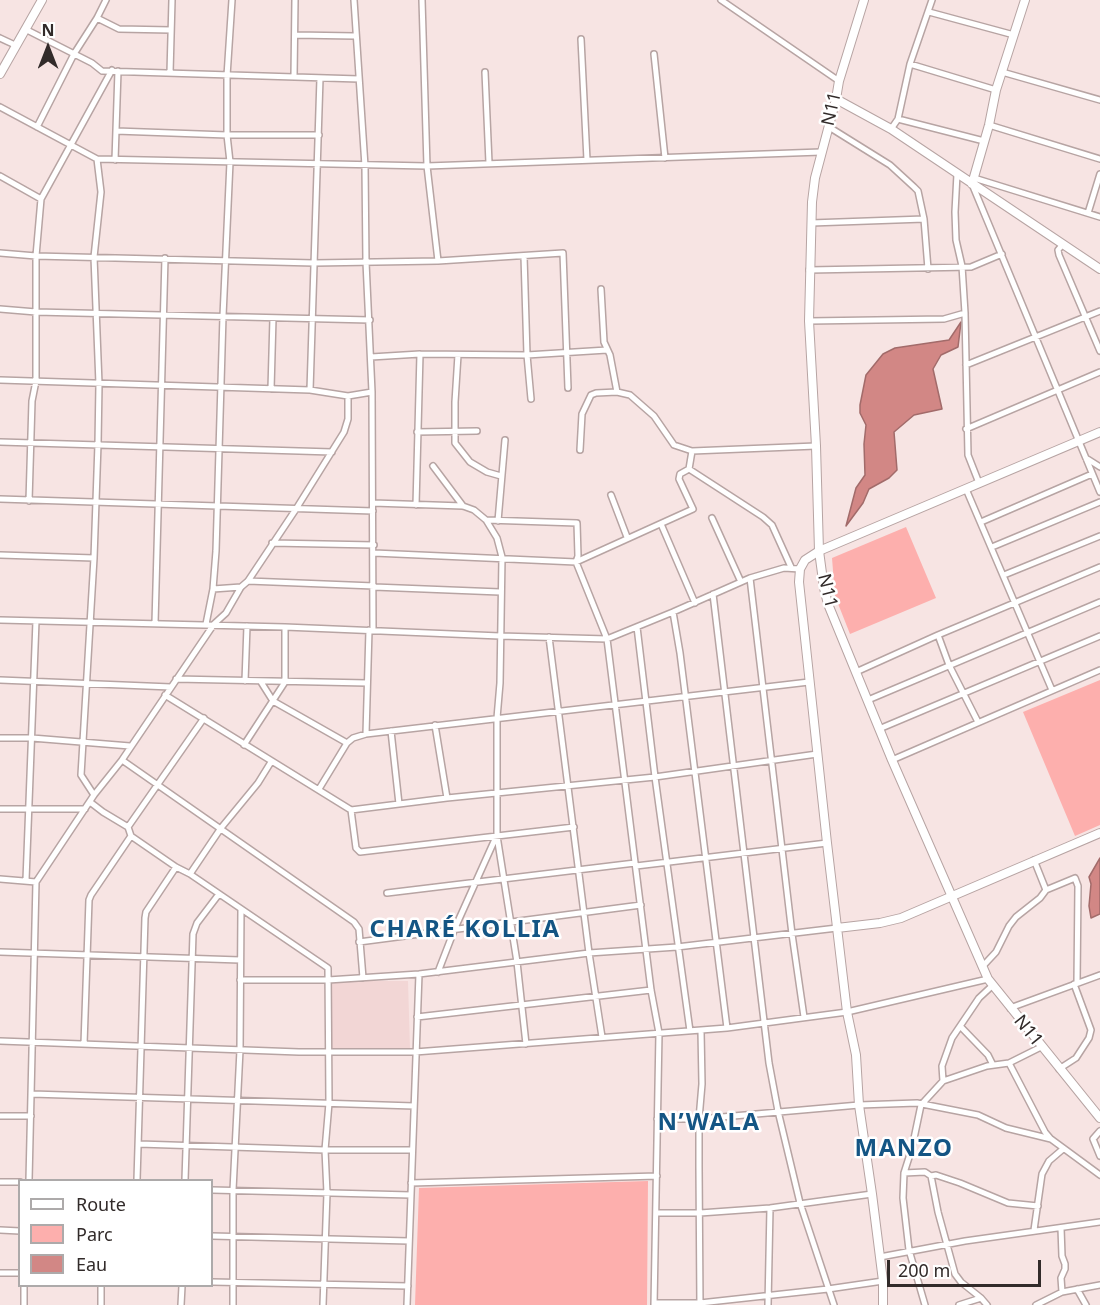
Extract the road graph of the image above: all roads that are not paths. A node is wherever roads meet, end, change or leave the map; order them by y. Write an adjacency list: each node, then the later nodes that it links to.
1 (42, 0): 14 (street)
2 (106, 0): 13 (street)
3 (172, 0): 15 (street)
4 (232, 0): 30 (street)
5 (295, 0): 16 (street)
6 (354, 0): 18 (street)
7 (422, 0): 59 (street)
8 (721, 0): 34 (street)
9 (864, 0): 34 (main road, N11)
10 (932, 0): 12 (street)
11 (1025, 0): 17 (street)
12 (929, 12): 17 (street); 24 (street)
13 (97, 18): 15 (street); 22 (street)
14 (25, 29): 21 (street); 22 (street)
15 (171, 30): 28 (street)
16 (295, 35): 18 (street); 31 (street)
17 (1014, 35): 27 (street)
18 (355, 36): 33 (street)
19 (0, 38): 21 (street)
20 (581, 39): 54 (street)
21 (15, 45): 29 (street)
22 (74, 54): 25 (street); 41 (street)
23 (654, 54): 50 (street)
24 (910, 64): 35 (street); 39 (street)
25 (115, 71): 28 (street); 44 (street); 48 (street)
26 (485, 72): 56 (street)
27 (1002, 72): 35 (street); 37 (street)
28 (170, 73): 30 (street)
29 (0, 75)
30 (227, 76): 31 (street); 45 (street)
31 (294, 77): 32 (street)
32 (320, 78): 33 (street); 46 (street)
33 (358, 79): 58 (street)
34 (838, 81): 36 (main road, N11)
35 (996, 90): 40 (street)
36 (836, 99): 42 (main road, N11); 43 (street)
37 (1100, 100)
38 (0, 106): 41 (street)
39 (898, 119): 43 (street); 47 (street)
40 (989, 125): 47 (street); 53 (street)
41 (37, 127): 48 (street)
42 (829, 127): 49 (main road, N11); 67 (street)
43 (891, 129): 60 (street)
44 (116, 131): 45 (street); 52 (street)
45 (227, 135): 46 (street); 55 (street)
46 (319, 135): 57 (street)
47 (984, 141): 63 (street)
48 (69, 144): 51 (street); 64 (street)
49 (821, 152): 50 (street); 68 (main road, N11)
50 (665, 158): 54 (street)
51 (97, 159): 52 (street); 74 (street)
52 (115, 159): 55 (street)
53 (1100, 159)
54 (587, 160): 56 (street)
55 (230, 162): 57 (street); 76 (street)
56 (489, 163): 59 (street)
57 (318, 165): 58 (street); 79 (street)
58 (365, 166): 59 (street); 78 (street)
59 (427, 166): 77 (street)
60 (957, 174): 63 (street); 80 (street)
61 (1100, 174): 65 (street)
62 (0, 176): 64 (street)
63 (973, 181): 65 (street); 69 (street); 71 (street)
64 (41, 199): 73 (street)
65 (1088, 213): 66 (street)
66 (1100, 217)
67 (924, 219): 68 (street); 81 (street)
68 (811, 223): 83 (main road, N11)
69 (1063, 244): 82 (street); 92 (street)
70 (0, 252): 73 (street)
71 (1002, 254): 80 (street); 97 (street)
72 (524, 255): 77 (street); 100 (street); 103 (street)
73 (36, 256): 74 (street); 87 (street)
74 (94, 257): 75 (street); 89 (street)
75 (165, 258): 76 (street); 90 (street)
76 (226, 260): 79 (street); 91 (street)
77 (438, 261): 78 (street)
78 (366, 262): 79 (street); 95 (street)
79 (314, 263): 94 (street)
80 (962, 266): 81 (street); 88 (street)
81 (928, 269): 83 (street)
82 (1100, 269)
83 (809, 270): 96 (main road, N11)
84 (601, 289): 98 (street)
85 (0, 309): 87 (street)
86 (1100, 311): 92 (street)
87 (36, 312): 89 (street); 108 (street)
88 (965, 313): 96 (street); 105 (street)
89 (96, 314): 90 (street); 109 (street)
90 (164, 314): 91 (street); 110 (street)
91 (223, 316): 93 (street); 111 (street)
92 (1086, 317): 97 (street); 99 (street)
93 (273, 318): 94 (street); 113 (street)
94 (312, 319): 95 (street); 115 (street)
95 (370, 320): 104 (street)
96 (809, 321): 130 (main road, N11)
97 (1035, 337): 105 (street); 114 (street)
98 (607, 350): 100 (street); 117 (street)
99 (1100, 351)
100 (567, 353): 103 (street); 112 (street)
101 (420, 354): 102 (street); 104 (street); 123 (street)
102 (458, 354): 103 (street); 121 (street)
103 (527, 356): 119 (street)
104 (371, 357): 116 (street)
105 (966, 366): 120 (street)
106 (1100, 372): 114 (street)
107 (0, 380): 108 (street)
108 (36, 381): 109 (street); 128 (street)
109 (99, 384): 110 (street); 129 (street)
110 (161, 386): 111 (street); 131 (street)
111 (221, 388): 113 (street); 132 (street)
112 (568, 388)
113 (271, 389): 115 (street)
114 (1059, 389): 120 (street); 126 (street)
115 (310, 390): 118 (street)
116 (372, 392): 118 (street); 150 (street)
117 (616, 392): 133 (street); 134 (street)
118 (348, 396): 135 (street)
119 (531, 399)
120 (966, 429): 142 (street)
121 (454, 431): 122 (street); 123 (street); 141 (street)
122 (477, 431)
123 (417, 432): 152 (street)
124 (1100, 432): 126 (street)
125 (505, 440): 141 (street)
126 (1079, 441): 136 (street); 142 (street)
127 (0, 442): 128 (street)
128 (31, 443): 129 (street); 147 (street)
129 (98, 444): 131 (street); 148 (street)
130 (816, 446): 134 (street); 167 (main road, N11)
131 (160, 447): 132 (street); 151 (street)
132 (219, 449): 135 (street); 153 (street)
133 (580, 450)
134 (692, 450): 139 (street)
135 (332, 452): 155 (street)
136 (1086, 458): 138 (street); 140 (street)
137 (433, 466): 154 (street)
138 (1100, 466)
139 (689, 469): 161 (street); 174 (street)
140 (1092, 474): 144 (street); 160 (street)
141 (501, 476): 159 (street)
142 (979, 483): 143 (street)
143 (966, 489): 160 (street); 167 (street)
144 (1100, 492)
145 (610, 495): 163 (street)
146 (0, 499): 147 (street)
147 (29, 501): 148 (street)
148 (96, 502): 151 (street); 170 (street)
149 (1100, 502): 166 (street)
150 (373, 503): 152 (street); 156 (street)
151 (158, 504): 153 (street); 191 (street)
152 (417, 505): 154 (street)
153 (217, 506): 155 (street); 181 (street)
154 (463, 506): 158 (street)
155 (296, 509): 156 (street); 164 (street)
156 (373, 511): 165 (street)
157 (712, 518): 178 (street)
158 (486, 520): 159 (street); 171 (street)
159 (498, 520): 172 (street)
160 (981, 522): 166 (street)
161 (661, 524): 163 (street); 185 (street)
162 (1100, 536): 175 (street)
163 (627, 537): 172 (street)
164 (272, 543): 165 (street); 177 (street)
165 (374, 545): 168 (street)
166 (992, 548): 175 (street)
167 (819, 551): 174 (street); 207 (main road, N11)
168 (374, 553): 171 (street); 179 (street)
169 (0, 555): 170 (street)
170 (94, 558): 190 (street)
171 (501, 558): 172 (street); 182 (street)
172 (576, 561): 203 (street)
173 (1100, 567): 186 (street)
174 (795, 568): 176 (street); 214 (street)
175 (1004, 575): 186 (street)
176 (750, 578): 178 (street); 218 (street)
177 (248, 581): 179 (street); 180 (street)
178 (741, 582): 183 (street)
179 (374, 586): 182 (street); 197 (street)
180 (241, 587): 181 (street); 193 (street)
181 (213, 589): 192 (street)
182 (500, 592): 200 (street)
183 (713, 594): 185 (street); 220 (street)
184 (1100, 602): 198 (street)
185 (695, 603): 187 (street)
186 (1016, 603): 198 (street); 199 (street)
187 (673, 612): 196 (street); 223 (street)
188 (0, 620): 189 (street)
189 (36, 621): 190 (street); 211 (street)
190 (89, 622): 191 (street); 216 (street)
191 (155, 623): 192 (street)
192 (207, 624): 193 (street)
193 (214, 624): 194 (street); 209 (street)
194 (247, 626): 195 (street); 210 (street)
195 (285, 627): 197 (street); 213 (street)
196 (637, 627): 203 (street); 226 (street)
197 (371, 630): 200 (street); 215 (street)
198 (1029, 633): 204 (street); 205 (street)
199 (938, 635): 205 (street); 207 (street)
200 (500, 636): 202 (street); 230 (street)
201 (1100, 636): 204 (street)
202 (549, 637): 203 (street); 228 (street)
203 (607, 639): 227 (street)
204 (1041, 661): 219 (street); 221 (street)
205 (949, 665): 221 (street); 224 (street)
206 (1100, 670): 219 (street)
207 (856, 672): 224 (main road, N11)
208 (0, 680): 211 (street)
209 (176, 680): 210 (street); 217 (street)
210 (246, 681): 212 (street)
211 (35, 682): 216 (street); 237 (street)
212 (261, 682): 213 (street); 225 (street)
213 (285, 682): 215 (street); 225 (street)
214 (809, 682): 218 (street); 242 (street)
215 (367, 683): 235 (street)
216 (86, 684): 217 (street); 238 (street)
217 (171, 687): 222 (street)
218 (763, 688): 220 (street); 244 (street)
219 (1052, 690): 231 (street)
220 (723, 692): 223 (street); 247 (street)
221 (962, 693): 231 (street); 233 (street)
222 (165, 695): 229 (street); 241 (street)
223 (684, 696): 226 (street); 248 (street)
224 (867, 700): 233 (main road, N11)
225 (273, 701): 239 (street); 240 (street)
226 (646, 702): 227 (street); 249 (street)
227 (615, 705): 228 (street); 250 (street)
228 (558, 711): 230 (street); 252 (street)
229 (204, 718): 240 (street); 251 (street)
230 (497, 718): 232 (street); 254 (street)
231 (978, 722): 245 (street)
232 (435, 725): 234 (street); 256 (street)
233 (879, 729): 245 (main road, N11)
234 (392, 731): 235 (street); 258 (street)
235 (366, 734): 239 (street)
236 (0, 738): 237 (street)
237 (32, 738): 238 (street); 261 (street)
238 (82, 742): 241 (street); 255 (street)
239 (347, 743): 253 (street)
240 (244, 745): 246 (street)
241 (130, 746): 243 (street)
242 (817, 754): 244 (street); 269 (street)
243 (122, 760): 251 (street); 255 (street)
244 (771, 760): 247 (street); 270 (street)
245 (892, 760): 287 (main road, N11)
246 (271, 762): 253 (street); 265 (street)
247 (734, 765): 248 (street); 271 (street)
248 (694, 772): 249 (street); 272 (street)
249 (655, 777): 250 (street); 274 (street)
250 (625, 780): 252 (street); 275 (street)
251 (158, 784): 263 (street); 265 (street)
252 (568, 786): 254 (street); 264 (street)
253 (319, 789): 262 (street)
254 (496, 794): 256 (street); 268 (street)
255 (94, 795): 257 (street)
256 (447, 798): 258 (street)
257 (90, 802): 260 (street); 263 (street)
258 (399, 804): 262 (street)
259 (0, 809): 261 (street)
260 (85, 809): 261 (street); 282 (street)
261 (28, 810): 281 (street)
262 (351, 810): 268 (street)
263 (128, 827): 267 (street)
264 (574, 827): 268 (street); 277 (street)
265 (221, 828): 278 (street); 296 (street)
266 (1100, 833): 273 (street)
267 (131, 836): 276 (street); 303 (street)
268 (497, 836): 280 (street); 283 (street)
269 (827, 843): 270 (street); 293 (street)
270 (782, 848): 271 (street); 294 (street)
271 (745, 852): 272 (street); 295 (street)
272 (704, 856): 274 (street); 297 (street)
273 (1034, 860): 284 (street); 287 (street)
274 (668, 862): 275 (street); 298 (street)
275 (635, 864): 277 (street); 288 (street)
276 (176, 867): 278 (street); 304 (street)
277 (578, 870): 280 (street); 290 (street)
278 (190, 874): 286 (street)
279 (0, 879): 281 (street)
280 (504, 879): 283 (street); 291 (street)
281 (26, 880): 282 (street)
282 (36, 882): 301 (street)
283 (476, 882): 285 (street); 292 (street)
284 (1046, 890): 308 (street); 316 (street)
285 (387, 893)
286 (219, 894): 289 (street); 305 (street)
287 (950, 896): 293 (street); 308 (main road, N11)
288 (641, 904): 290 (street); 299 (street)
289 (242, 909): 306 (street); 314 (street)
290 (584, 912): 291 (street); 302 (street)
291 (509, 920): 292 (street); 307 (street)
292 (455, 928): 296 (street); 309 (street)
293 (837, 928): 294 (street); 321 (street)
294 (792, 934): 295 (street); 323 (street)
295 (753, 938): 297 (street); 324 (street)
296 (359, 942): 312 (street)
297 (715, 943): 298 (street); 326 (street)
298 (677, 947): 299 (street); 327 (street)
299 (647, 949): 302 (street); 317 (street)
300 (0, 952): 301 (street)
301 (34, 953): 303 (street); 332 (street)
302 (589, 953): 307 (street); 318 (street)
303 (87, 955): 304 (street); 333 (street)
304 (143, 957): 305 (street); 335 (street)
305 (192, 958): 306 (street); 337 (street)
306 (240, 960): 313 (street)
307 (517, 962): 309 (street); 319 (street)
308 (982, 967): 315 (main road, N11)
309 (438, 972): 310 (street)
310 (419, 974): 312 (street); 322 (street)
311 (1100, 975): 316 (street)
312 (363, 978): 314 (street)
313 (240, 980): 314 (street); 338 (street)
314 (328, 980): 339 (street)
315 (990, 982): 320 (main road, N11); 321 (street); 325 (street)
316 (1075, 984): 320 (street); 343 (street)
317 (651, 990): 318 (street); 329 (street)
318 (597, 996): 319 (street); 330 (street)
319 (522, 1004): 322 (street); 334 (street)
320 (1010, 1008): 336 (main road, N11)
321 (847, 1012): 323 (street); 350 (street)
322 (417, 1017): 340 (street)
323 (804, 1017): 324 (street)
324 (765, 1022): 326 (street); 353 (street)
325 (961, 1027): 342 (street); 344 (street)
326 (727, 1028): 328 (street)
327 (690, 1031): 328 (street); 329 (street)
328 (701, 1031): 358 (street)
329 (659, 1033): 330 (street); 357 (street)
330 (602, 1037): 334 (street)
331 (0, 1041): 332 (street)
332 (33, 1042): 333 (street); 345 (street)
333 (84, 1044): 335 (street)
334 (526, 1044): 340 (street)
335 (142, 1046): 337 (street); 346 (street)
336 (1041, 1047): 341 (street); 343 (main road, N11)
337 (190, 1048): 338 (street); 347 (street)
338 (240, 1050): 339 (street); 348 (street)
339 (329, 1052): 340 (street); 349 (street)
340 (415, 1052): 352 (street)
341 (1010, 1063): 342 (street); 360 (street)
342 (993, 1065): 344 (street)
343 (1059, 1068): 356 (main road, N11)
344 (943, 1081): 351 (street)
345 (32, 1094): 346 (street); 355 (street)
346 (141, 1097): 347 (street); 361 (street)
347 (188, 1100): 348 (street); 362 (street)
348 (237, 1101): 349 (street); 363 (street)
349 (329, 1103): 352 (street); 365 (street)
350 (859, 1105): 351 (street); 353 (street); 381 (street)
351 (921, 1105): 360 (street); 368 (street)
352 (414, 1106): 366 (street)
353 (778, 1111): 358 (street); 383 (street)
354 (0, 1116): 355 (street)
355 (31, 1116): 372 (street)
356 (1100, 1118)
357 (657, 1119): 358 (street); 370 (street)
358 (699, 1119): 387 (street)
359 (1100, 1131): 367 (street)
360 (1051, 1139): 364 (street)
361 (139, 1144): 362 (street); 373 (street)
362 (187, 1145): 363 (street); 374 (street)
363 (236, 1146): 365 (street); 379 (street)
364 (1063, 1149): 369 (street); 384 (street)
365 (325, 1150): 366 (street); 380 (street)
366 (412, 1150): 377 (street)
367 (1100, 1156)
368 (904, 1173): 371 (street); 398 (street)
369 (1100, 1175)
370 (657, 1176): 377 (street); 386 (street)
371 (931, 1176): 384 (street); 397 (street)
372 (28, 1179)
373 (137, 1179)
374 (185, 1179)
375 (0, 1182): 376 (street)
376 (18, 1182)
377 (411, 1183): 382 (street)
378 (213, 1190): 379 (street)
379 (233, 1190): 380 (street); 394 (street)
380 (327, 1193): 382 (street); 395 (street)
381 (872, 1194): 383 (street); 399 (street)
382 (411, 1195): 396 (street)
383 (800, 1203): 385 (street); 411 (street)
384 (1038, 1206): 391 (street)
385 (770, 1208): 387 (street); 414 (street)
386 (657, 1213): 387 (street); 416 (street)
387 (700, 1213): 417 (street)
388 (1100, 1222): 389 (street)
389 (1061, 1228): 391 (street); 413 (street)
390 (0, 1230): 392 (street)
391 (1034, 1230): 397 (street)
392 (18, 1231)
393 (213, 1236): 394 (street)
394 (233, 1237): 395 (street); 404 (street)
395 (325, 1240): 396 (street); 405 (street)
396 (409, 1241): 407 (street)
397 (947, 1244): 398 (street); 415 (street)
398 (909, 1250): 399 (street); 427 (street)
399 (880, 1257): 402 (street)
400 (0, 1273): 401 (street)
401 (18, 1273)
402 (883, 1281): 411 (street); 426 (street)
403 (213, 1282): 404 (street)
404 (232, 1283): 405 (street); 421 (street)
405 (324, 1284): 407 (street); 422 (street)
406 (1100, 1285): 412 (street)
407 (408, 1286): 423 (street)
408 (24, 1287): 418 (street)
409 (101, 1287): 419 (street)
410 (182, 1287): 420 (street)
411 (828, 1289): 414 (street); 425 (street)
412 (1077, 1289): 413 (street); 431 (street)
413 (1062, 1292): 430 (street)
414 (768, 1295): 417 (street); 424 (street)
415 (981, 1298): 428 (street); 429 (street)
416 (654, 1304): 417 (street)
417 (700, 1304)
418 (24, 1305)
419 (101, 1305)
420 (181, 1305)
421 (233, 1305)
422 (323, 1305)
423 (407, 1305)
424 (768, 1305)
425 (834, 1305)
426 (883, 1305)
427 (925, 1305)
428 (959, 1305)
429 (987, 1305)
430 (1036, 1305)
431 (1086, 1305)

